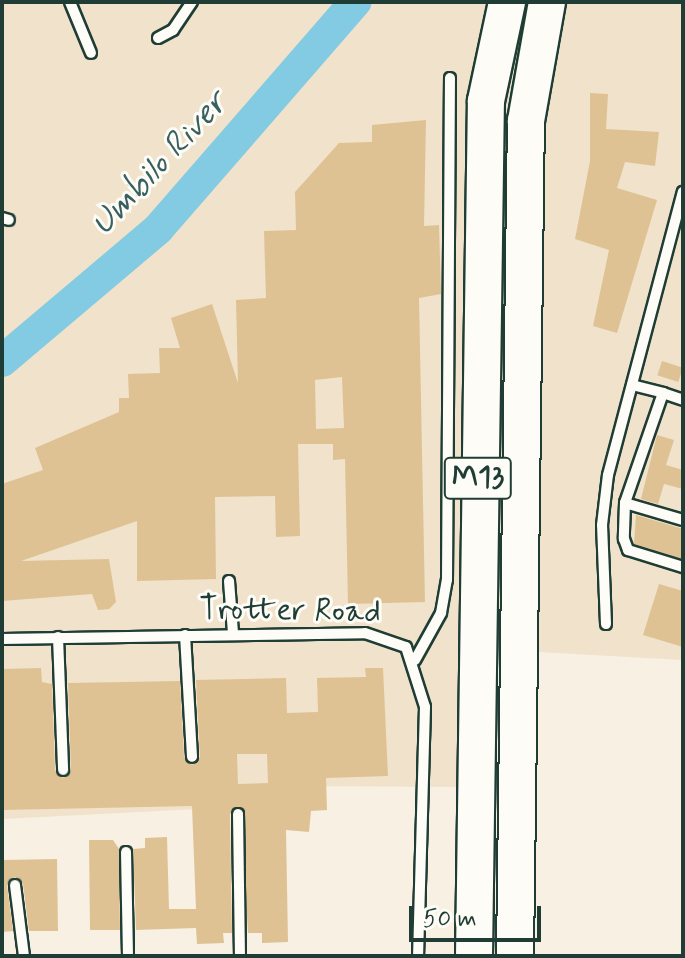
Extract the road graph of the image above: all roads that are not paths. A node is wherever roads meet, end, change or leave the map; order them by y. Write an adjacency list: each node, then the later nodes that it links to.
1 (70, 2): 6 (lane)
2 (192, 2): 5 (lane)
3 (507, 2): 31 (highway, M13)
4 (547, 2): 32 (highway, M13)
5 (158, 38)
6 (91, 53)
7 (450, 78): 21 (lane)
8 (683, 192): 9 (lane)
9 (632, 385): 10 (lane); 16 (lane)
10 (663, 393): 11 (lane); 12 (lane)
11 (683, 400)
12 (625, 503): 13 (lane); 14 (lane)
13 (683, 520)
14 (683, 567)
15 (229, 581): 17 (lane)
16 (606, 624)
17 (233, 633): 18 (lane, Trotter Road); 21 (lane, Trotter Road)
18 (185, 635): 19 (lane, Trotter Road); 22 (lane)
19 (58, 637): 20 (lane, Trotter Road); 23 (lane)
20 (2, 639)
21 (415, 660): 30 (lane, Trotter Road)
22 (192, 757)
23 (63, 770)
24 (238, 814): 29 (lane)
25 (126, 852): 28 (lane)
26 (15, 885): 27 (lane)
27 (24, 956)
28 (128, 956)
29 (240, 956)
30 (418, 956)
31 (474, 956)
32 (515, 956)

